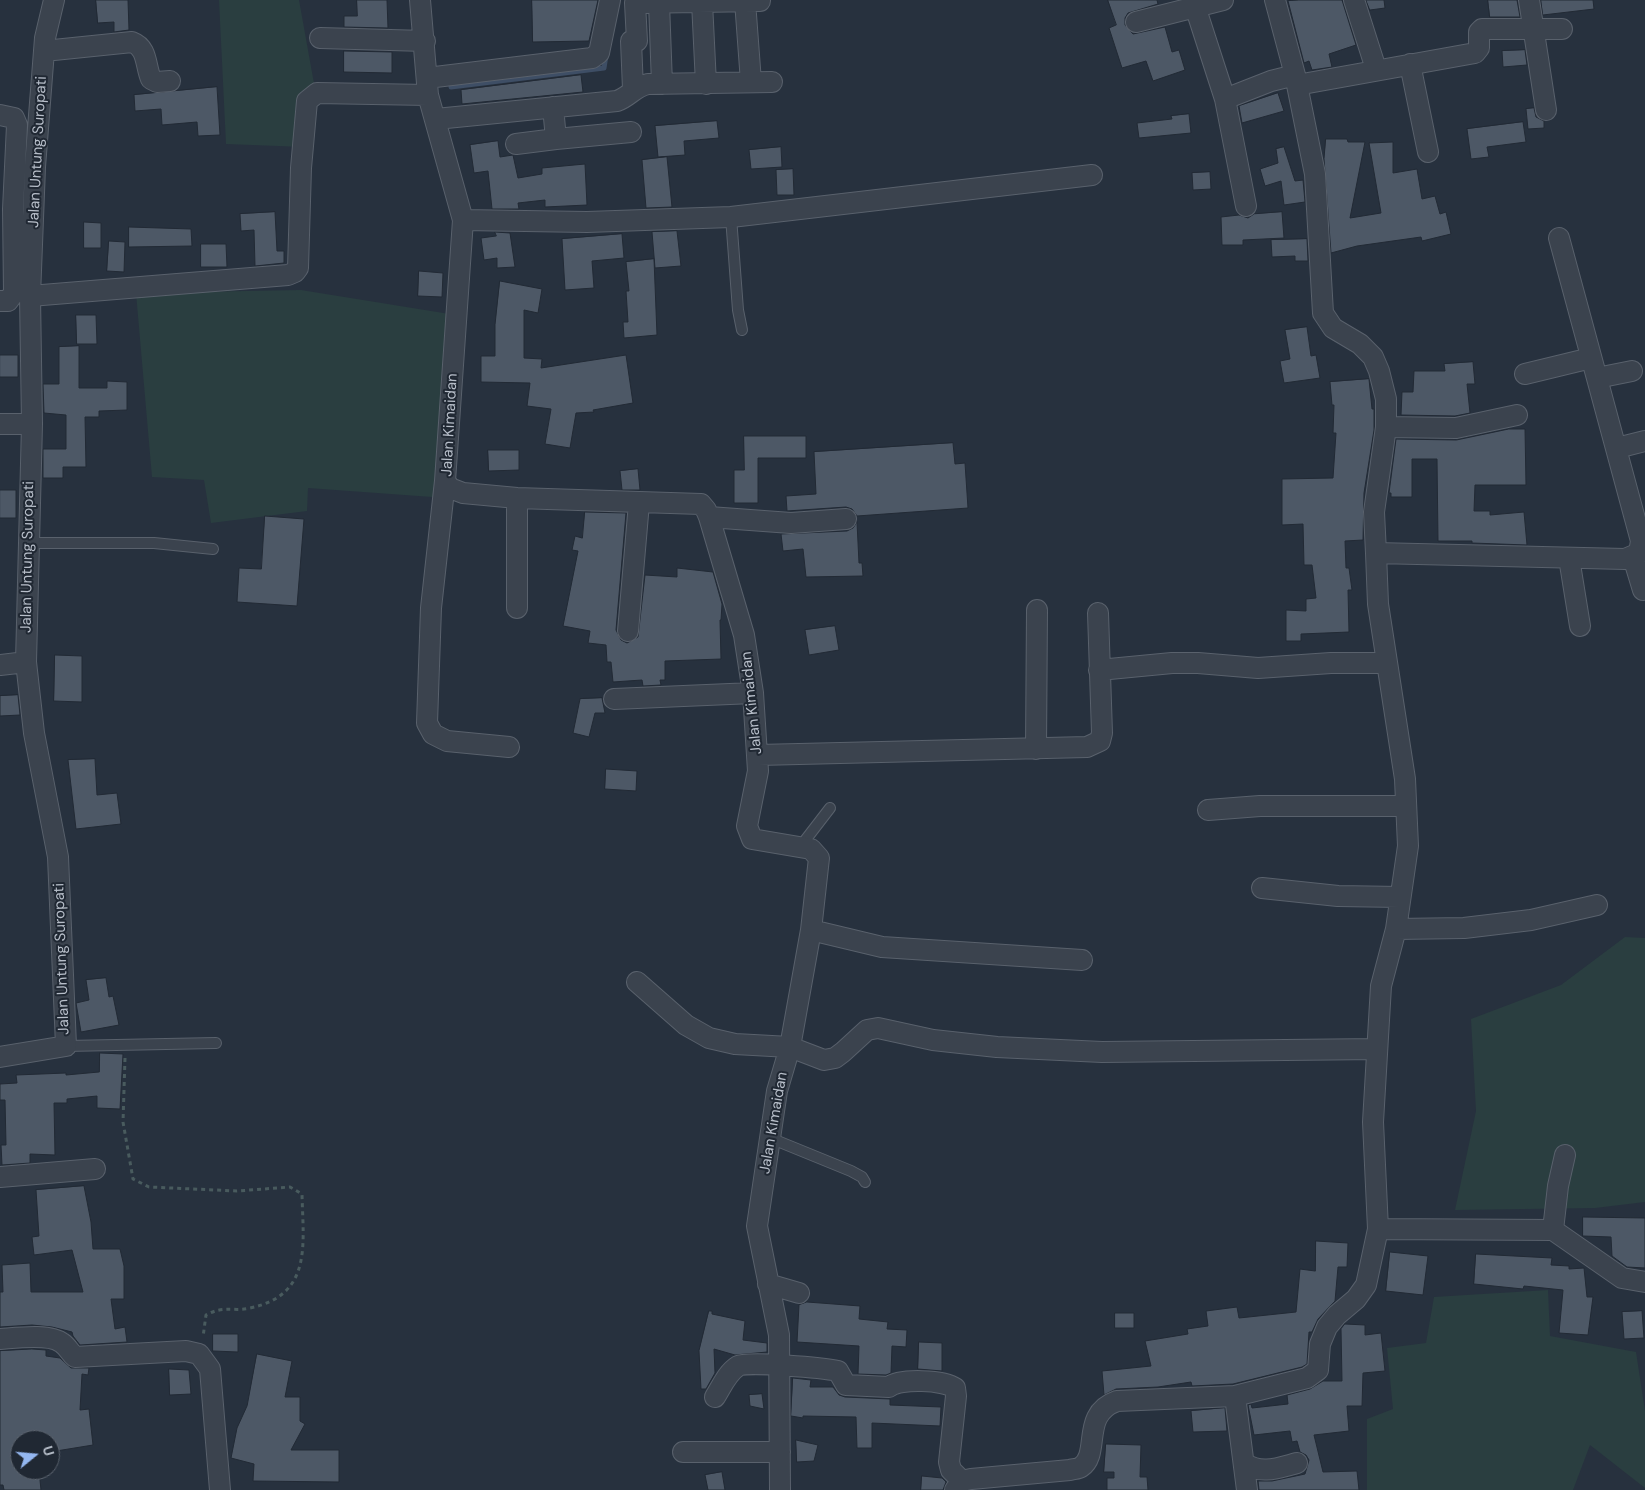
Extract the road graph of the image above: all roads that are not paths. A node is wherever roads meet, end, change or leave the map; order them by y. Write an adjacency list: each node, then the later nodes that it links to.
1 (54, 0): 17 (street, Jalan Untung Suropati)
2 (420, 0): 16 (street, Jalan Kimaidan)
3 (1223, 0): 11 (street)
4 (1275, 0): 20 (street)
5 (1354, 0): 19 (street)
6 (1529, 0): 13 (street)
7 (753, 1): 9 (street); 22 (street)
8 (621, 2): 10 (street); 26 (street); 27 (street)
9 (702, 2): 10 (street); 25 (street)
10 (659, 3): 24 (street)
11 (1194, 4): 12 (street); 28 (street)
12 (1136, 22)
13 (1532, 28): 14 (street); 18 (street); 30 (street)
14 (1562, 29)
15 (320, 38): 16 (street)
16 (425, 41): 26 (street, Jalan Kimaidan)
17 (44, 51): 21 (street); 43 (street, Jalan Untung Suropati)
18 (1410, 64): 19 (street); 36 (street)
19 (1376, 69): 20 (street)
20 (1296, 80): 28 (street); 53 (street)
21 (170, 81)
22 (751, 82): 23 (street); 25 (street)
23 (772, 82)
24 (662, 84): 25 (street); 27 (street)
25 (706, 84)
26 (428, 86): 32 (street, Jalan Kimaidan); 43 (street)
27 (633, 89): 29 (street)
28 (1224, 98): 38 (street)
29 (553, 107): 32 (street); 34 (street)
30 (1546, 110)
31 (0, 116): 39 (street)
32 (436, 119): 41 (street, Jalan Kimaidan)
33 (631, 132): 34 (street)
34 (556, 139): 35 (street)
35 (516, 144)
36 (1428, 152)
37 (1092, 176): 40 (street)
38 (1246, 206)
39 (7, 210): 44 (street)
40 (731, 217): 41 (street); 45 (lane)
41 (463, 220): 56 (street, Jalan Kimaidan)
42 (1559, 238): 46 (street)
43 (30, 296): 52 (street, Jalan Untung Suropati)
44 (0, 302)
45 (742, 330)
46 (1591, 358): 48 (street); 49 (street)
47 (1632, 371): 49 (street)
48 (1525, 374)
49 (1597, 378): 55 (street)
50 (1517, 415): 53 (street)
51 (0, 424): 52 (street)
52 (32, 424): 62 (street, Jalan Untung Suropati)
53 (1386, 427): 64 (street)
54 (1645, 441): 55 (street)
55 (1617, 448): 60 (street)
56 (445, 481): 57 (street, Jalan Kimaidan); 79 (street)
57 (517, 498): 58 (street, Jalan Kimaidan); 68 (street)
58 (639, 502): 59 (street, Jalan Kimaidan); 72 (street)
59 (709, 517): 61 (street); 77 (street, Jalan Kimaidan)
60 (1640, 518): 66 (street)
61 (846, 519)
62 (28, 543): 63 (lane); 73 (street, Jalan Untung Suropati)
63 (214, 549)
64 (1376, 553): 65 (street); 74 (street)
65 (1568, 558): 66 (street); 71 (street)
66 (1633, 558): 67 (street)
67 (1643, 590)
68 (517, 608)
69 (1036, 610): 80 (street)
70 (1098, 613): 76 (street)
71 (1580, 626)
72 (628, 631)
73 (26, 662): 75 (street); 94 (street, Jalan Untung Suropati)
74 (1387, 663): 76 (street); 82 (street)
75 (0, 665)
76 (1099, 670): 80 (street)
77 (753, 693): 78 (street); 81 (street, Jalan Kimaidan)
78 (614, 699)
79 (509, 747)
80 (1036, 748): 81 (street)
81 (758, 754): 85 (street, Jalan Kimaidan)
82 (1406, 806): 84 (street); 87 (street)
83 (830, 808): 85 (lane)
84 (1208, 810)
85 (800, 847): 90 (street, Jalan Kimaidan)
86 (1262, 888): 87 (street)
87 (1400, 897): 89 (street)
88 (1597, 906): 89 (street)
89 (1396, 929): 96 (street)
90 (811, 930): 91 (street); 95 (street, Jalan Kimaidan)
91 (1082, 960)
92 (638, 982): 95 (street)
93 (216, 1043): 94 (lane)
94 (66, 1046): 97 (street, Jalan Untung Suropati)
95 (790, 1047): 96 (street); 98 (street, Jalan Kimaidan)
96 (1377, 1049): 103 (street)
97 (0, 1056)
98 (770, 1138): 102 (lane); 106 (street, Jalan Kimaidan)
99 (1565, 1155): 104 (street)
100 (95, 1168): 101 (street)
101 (0, 1177)
102 (865, 1182)
103 (1378, 1228): 104 (street); 110 (street)
104 (1553, 1230): 105 (street)
105 (1645, 1282)
106 (768, 1284): 107 (street); 109 (street, Jalan Kimaidan)
107 (799, 1294)
108 (0, 1339): 117 (street)
109 (779, 1367): 111 (street); 113 (street, Jalan Kimaidan); 116 (street)
110 (1236, 1396): 114 (street); 116 (street)
111 (715, 1397)
112 (682, 1452): 113 (street)
113 (780, 1452): 118 (street, Jalan Kimaidan)
114 (1244, 1463): 115 (street); 119 (street)
115 (1296, 1463)
116 (959, 1485)
117 (220, 1490)
118 (780, 1490)
119 (1247, 1490)

